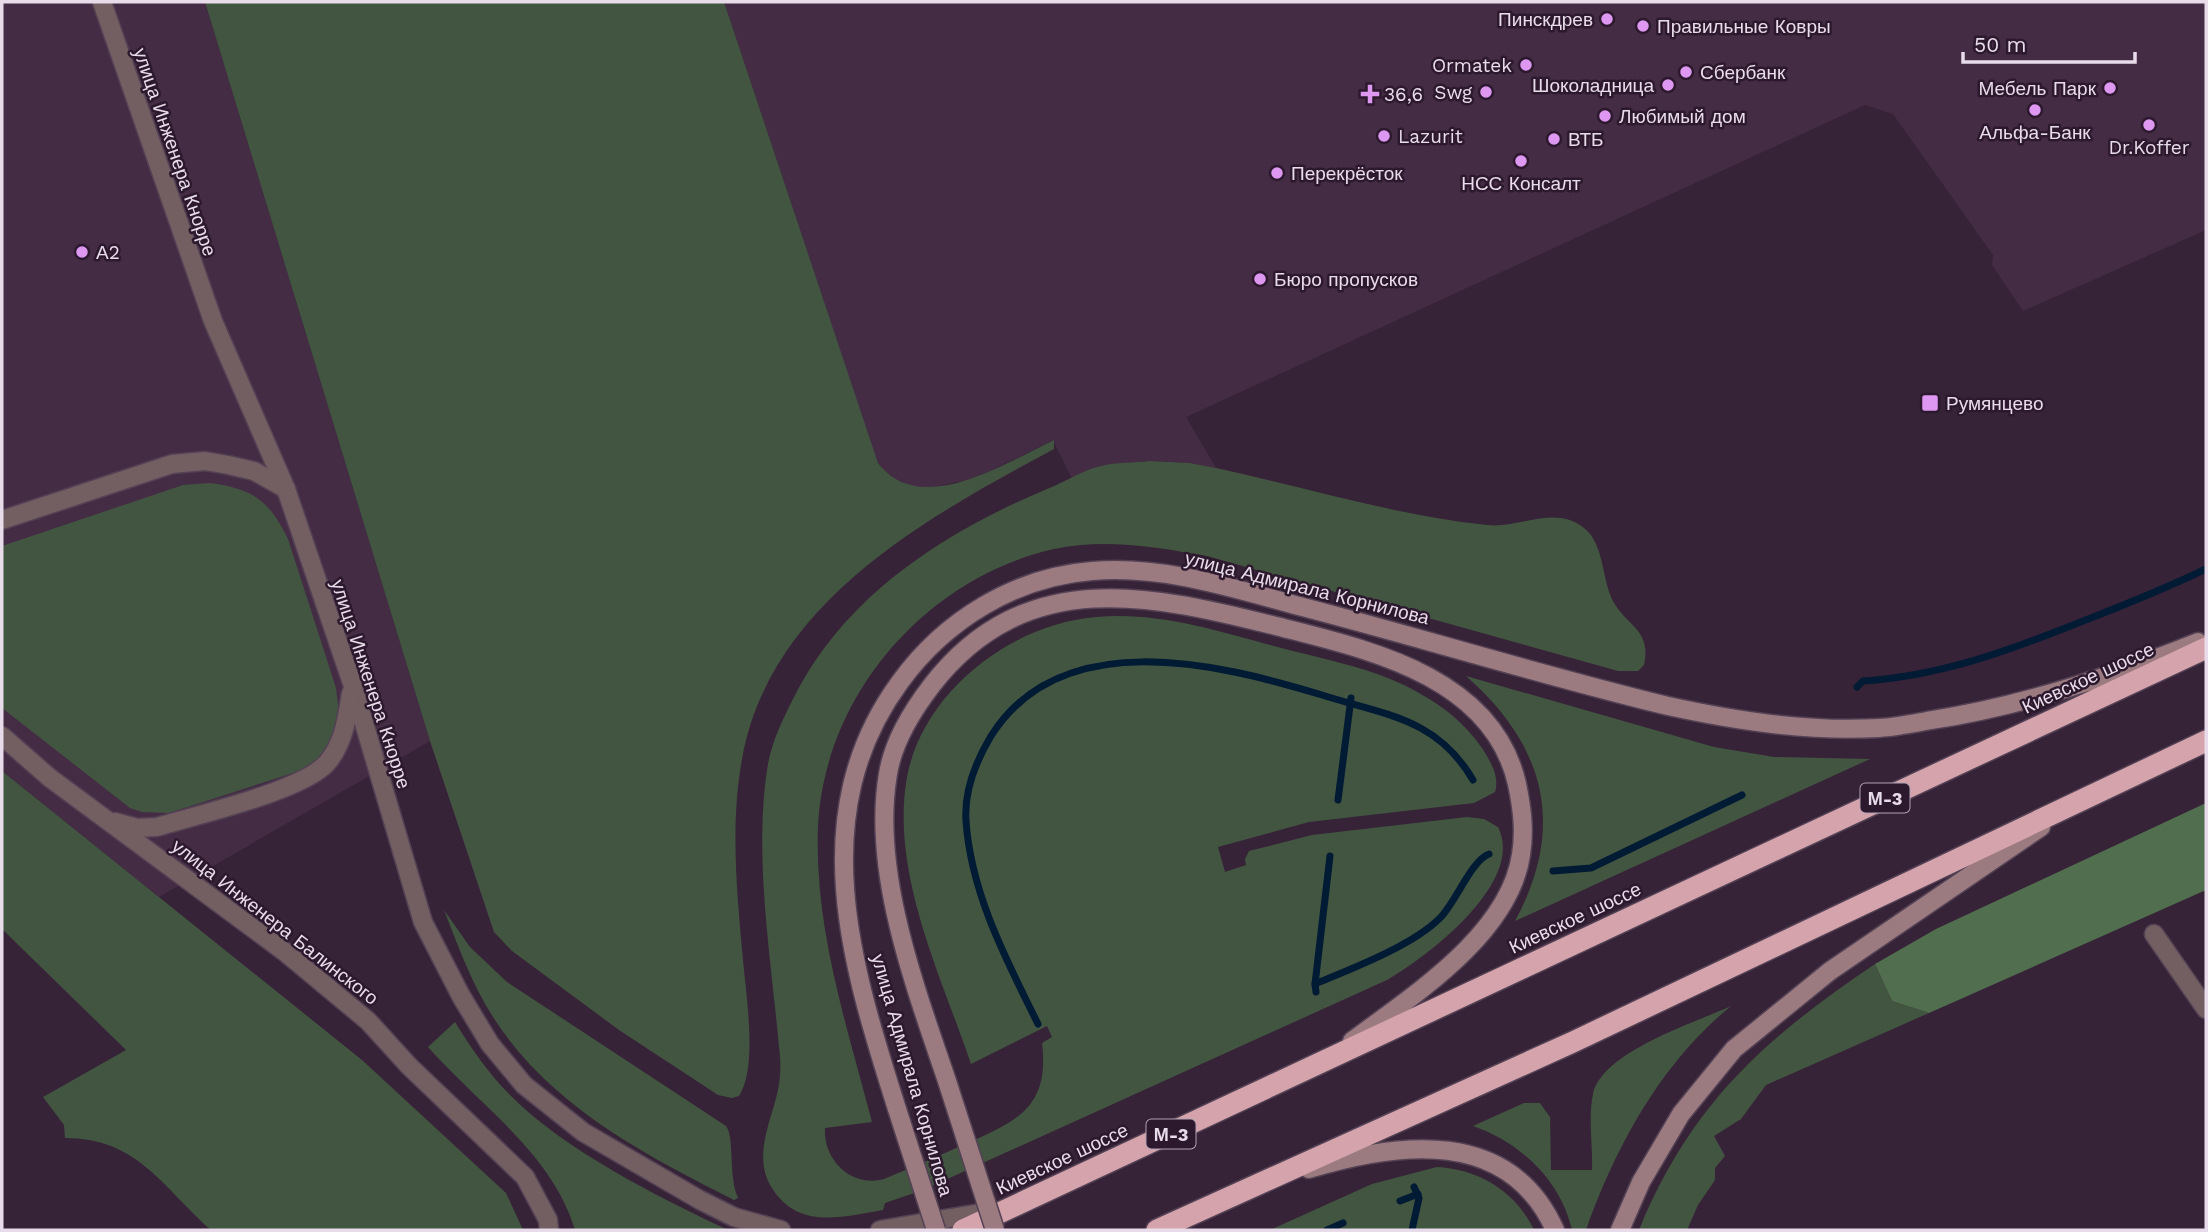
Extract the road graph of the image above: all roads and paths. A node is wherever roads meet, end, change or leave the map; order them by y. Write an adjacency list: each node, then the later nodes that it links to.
1 (102, 2): 2 (street, улица Инженера Кнорре)
2 (286, 489): 3 (street); 6 (street, улица Инженера Кнорре)
3 (2, 520)
4 (2206, 639): 19 (main road, улица Адмирала Корнилова, bridge)
5 (2206, 648): 13 (highway, Киевское шоссе / М-3)
6 (353, 686): 10 (street); 17 (street, улица Инженера Кнорре)
7 (2, 736): 10 (street, улица Инженера Балинского)
8 (2206, 741): 9 (highway)
9 (2078, 802): 14 (highway); 24 (main road)
10 (107, 820): 16 (street, улица Инженера Балинского)
11 (2154, 934): 12 (street)
12 (2206, 1009)
13 (1329, 1059): 15 (highway, Киевское шоссе / М-3); 21 (main road, улица Адмирала Корнилова, bridge)
14 (1262, 1184): 22 (highway); 23 (main road)
15 (1013, 1208): 18 (street); 20 (highway, Киевское шоссе / М-3)
16 (549, 1230)
17 (780, 1230)
18 (880, 1230)
19 (936, 1230)
20 (963, 1230)
21 (995, 1230)
22 (1157, 1230)
23 (1555, 1230)
24 (1620, 1230)

